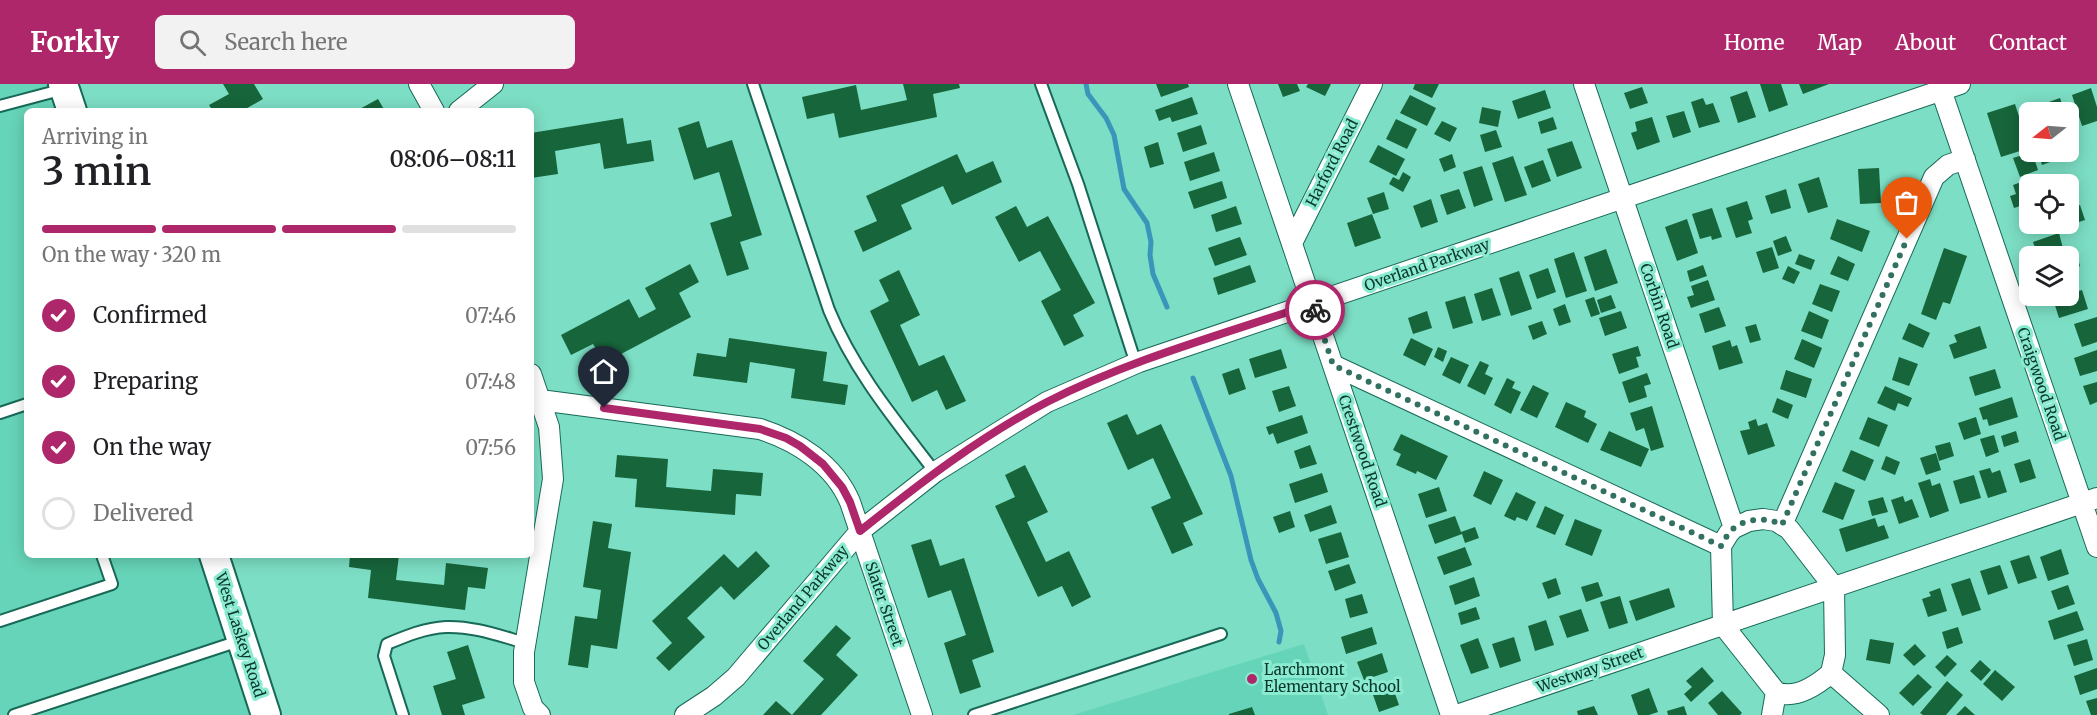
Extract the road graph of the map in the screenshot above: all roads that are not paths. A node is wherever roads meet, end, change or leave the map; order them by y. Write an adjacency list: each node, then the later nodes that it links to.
1 (419, 84): 11 (street)
2 (493, 84): 12 (street)
3 (753, 84): 23 (lane)
4 (1041, 84): 17 (lane)
5 (1238, 84): 15 (street, Crestwood Road)
6 (1372, 84): 15 (street, Harford Road)
7 (1584, 84): 14 (street, Corbin Road)
8 (1947, 86): 13 (street, Craigwood Road); 14 (street, Overland Parkway)
9 (66, 95): 10 (lane)
10 (0, 106)
11 (432, 108)
12 (463, 108)
13 (1965, 159): 24 (street, Craigwood Road); 25 (street)
14 (1623, 199): 16 (street, Overland Parkway); 26 (street, Corbin Road)
15 (1292, 243): 16 (street, Crestwood Road)
16 (1312, 304): 17 (street, Overland Parkway); 18 (street, Crestwood Road)
17 (1136, 364): 23 (street, Overland Parkway)
18 (1333, 365): 28 (street); 47 (street, Crestwood Road)
19 (534, 383): 20 (street)
20 (540, 400): 27 (street, Slater Street); 37 (street)
21 (24, 405): 22 (lane)
22 (0, 413)
23 (934, 472): 27 (street, Overland Parkway)
24 (2090, 501): 29 (street, Craigwood Road); 32 (street, Westway Street)
25 (1782, 525): 26 (street); 32 (street)
26 (1734, 528): 28 (street)
27 (860, 531): 44 (street, Overland Parkway); 45 (street, Slater Street)
28 (1721, 546): 34 (street)
29 (2097, 547)
30 (103, 558): 33 (lane)
31 (215, 558): 36 (main road, West Laskey Road)
32 (1834, 587): 34 (street, Westway Street); 38 (street)
33 (0, 621)
34 (1723, 625): 39 (street); 48 (street, Westway Street)
35 (1221, 634): 46 (lane)
36 (242, 640): 40 (lane); 41 (main road, West Laskey Road)
37 (526, 643): 42 (lane); 43 (street)
38 (1831, 673): 39 (street); 50 (street)
39 (1776, 692): 49 (street)
40 (14, 715)
41 (266, 715)
42 (404, 715)
43 (540, 715)
44 (686, 715)
45 (922, 715)
46 (974, 715)
47 (1451, 715)
48 (1457, 715)
49 (1772, 715)
50 (1879, 715)

